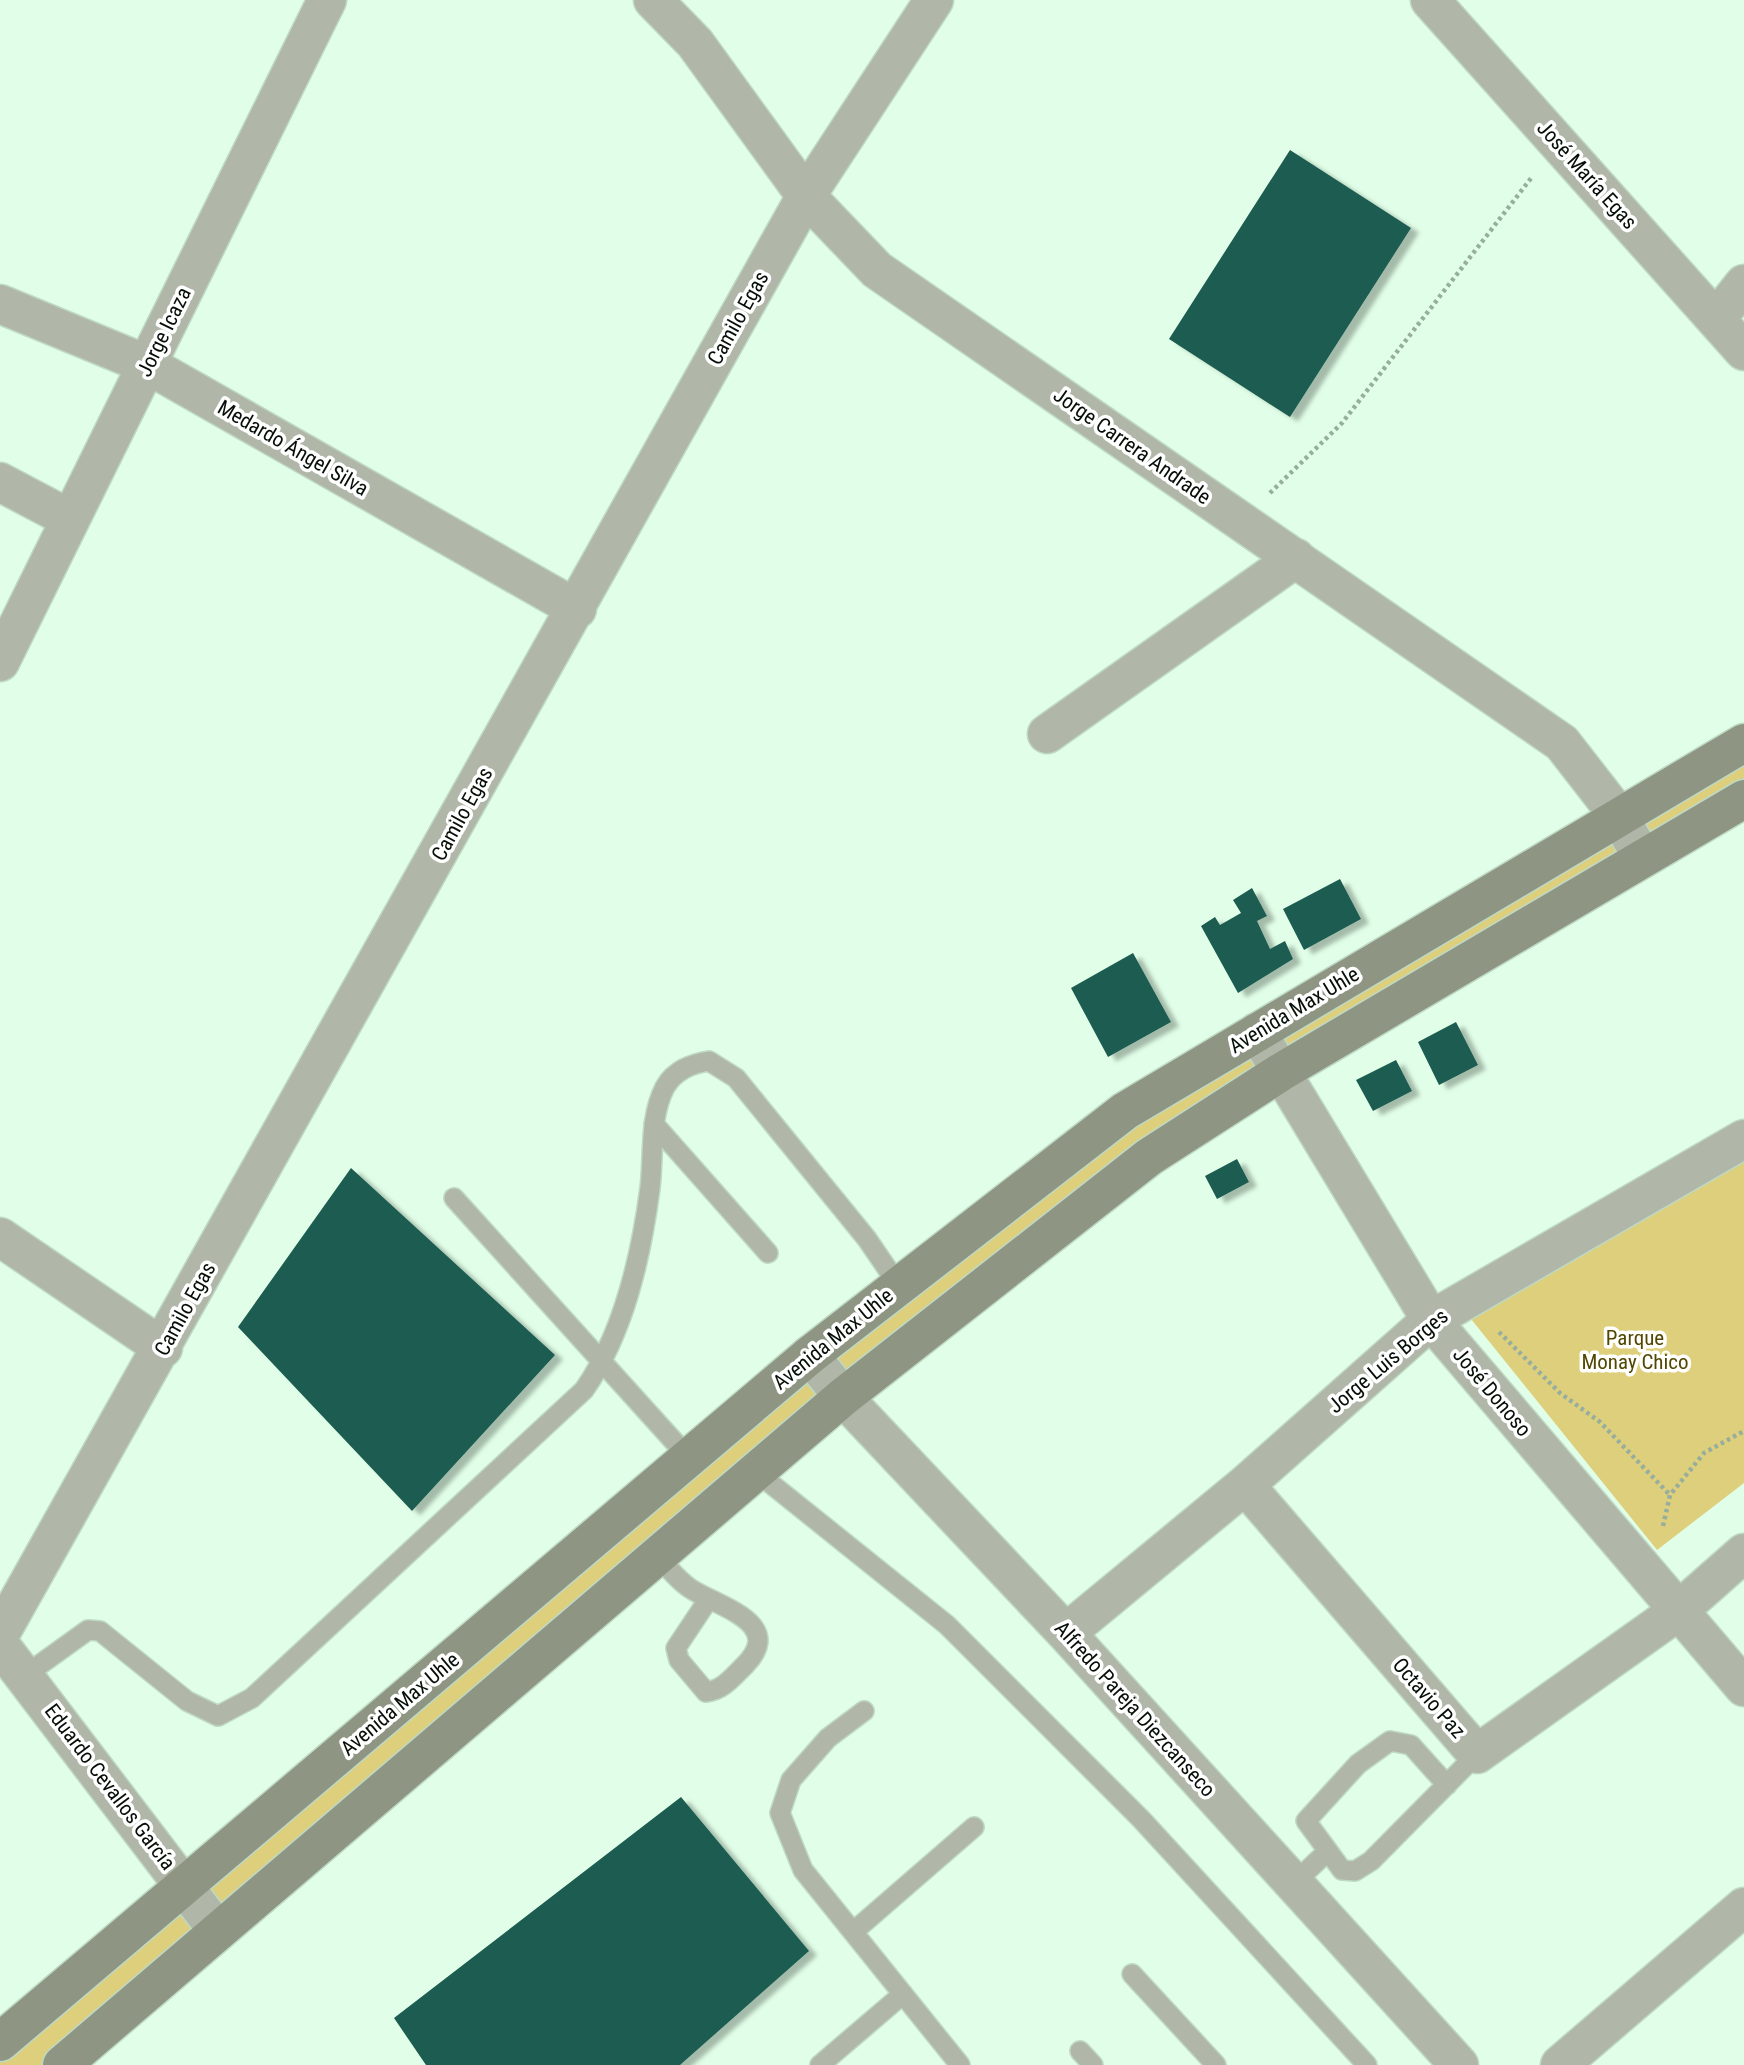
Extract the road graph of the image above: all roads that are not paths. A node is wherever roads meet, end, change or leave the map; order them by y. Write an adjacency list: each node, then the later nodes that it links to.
1 (327, 0): 10 (street, Jorge Icaza)
2 (653, 0): 5 (street, Jorge Carrera Andrade)
3 (934, 0): 5 (street, Camilo Egas)
4 (1430, 0): 8 (street, José María Egas)
5 (806, 196): 13 (street, Jorge Carrera Andrade); 14 (street, Camilo Egas)
6 (1744, 284): 8 (street)
7 (0, 304): 10 (street, Medardo Ángel Silva)
8 (1717, 318): 9 (street, José María Egas)
9 (1744, 351)
10 (148, 365): 12 (street, Jorge Icaza); 14 (street, Medardo Ángel Silva)
11 (0, 482): 12 (street)
12 (70, 519): 15 (street, Jorge Icaza)
13 (1296, 558): 16 (street); 19 (street, Jorge Carrera Andrade)
14 (577, 608): 30 (street, Camilo Egas)
15 (0, 662)
16 (1047, 734)
17 (1744, 743): 19 (main road, Avenida Max Uhle)
18 (1744, 799): 20 (main road)
19 (1618, 815): 20 (street, Jorge Carrera Andrade); 21 (main road, Avenida Max Uhle)
20 (1642, 857): 22 (main road)
21 (1256, 1032): 22 (street, José Donoso); 28 (main road, Avenida Max Uhle)
22 (1281, 1072): 29 (street, José Donoso); 33 (main road)
23 (654, 1124): 27 (lane); 28 (lane); 32 (lane)
24 (1744, 1139): 29 (street, Jorge Luis Borges)
25 (454, 1198): 32 (lane)
26 (0, 1237): 30 (street)
27 (768, 1253)
28 (899, 1286): 31 (main road, Avenida Max Uhle)
29 (1431, 1320): 36 (street, Jorge Luis Borges); 40 (street, José Donoso)
30 (163, 1348): 42 (street, Camilo Egas)
31 (810, 1355): 33 (street, Alfredo Pareja Diezcanseco); 34 (main road, Avenida Max Uhle)
32 (604, 1361): 34 (lane); 44 (lane)
33 (843, 1397): 35 (main road); 41 (street, Alfredo Pareja Diezcanseco)
34 (689, 1458): 52 (main road, Avenida Max Uhle)
35 (755, 1471): 38 (main road); 63 (lane)
36 (1245, 1485): 41 (street, Jorge Luis Borges); 47 (street, Octavio Paz)
37 (1744, 1553): 40 (street, Octavio Paz)
38 (657, 1556): 39 (lane); 54 (main road)
39 (708, 1600): 39 (lane)
40 (1677, 1612): 45 (street, José Donoso); 47 (street, Octavio Paz)
41 (1066, 1633): 51 (street, Alfredo Pareja Diezcanseco)
42 (0, 1634)
43 (0, 1644): 44 (street, Eduardo Cevallos García)
44 (24, 1676): 52 (street, Eduardo Cevallos García)
45 (1744, 1687)
46 (864, 1711): 55 (lane)
47 (1477, 1754): 48 (lane)
48 (1447, 1785): 50 (lane); 50 (lane)
49 (974, 1827): 55 (lane)
50 (1328, 1851): 51 (lane)
51 (1294, 1883): 64 (street, Alfredo Pareja Diezcanseco)
52 (186, 1887): 54 (street, Eduardo Cevallos García); 58 (main road, Avenida Max Uhle)
53 (1744, 1907): 65 (street)
54 (218, 1931): 59 (main road)
55 (853, 1932): 57 (lane)
56 (1132, 1974): 62 (lane)
57 (903, 1994): 60 (lane); 61 (lane)
58 (0, 2042)
59 (62, 2065)
60 (820, 2065)
61 (960, 2065)
62 (1216, 2065)
63 (1367, 2065)
64 (1459, 2065)
65 (1560, 2065)

